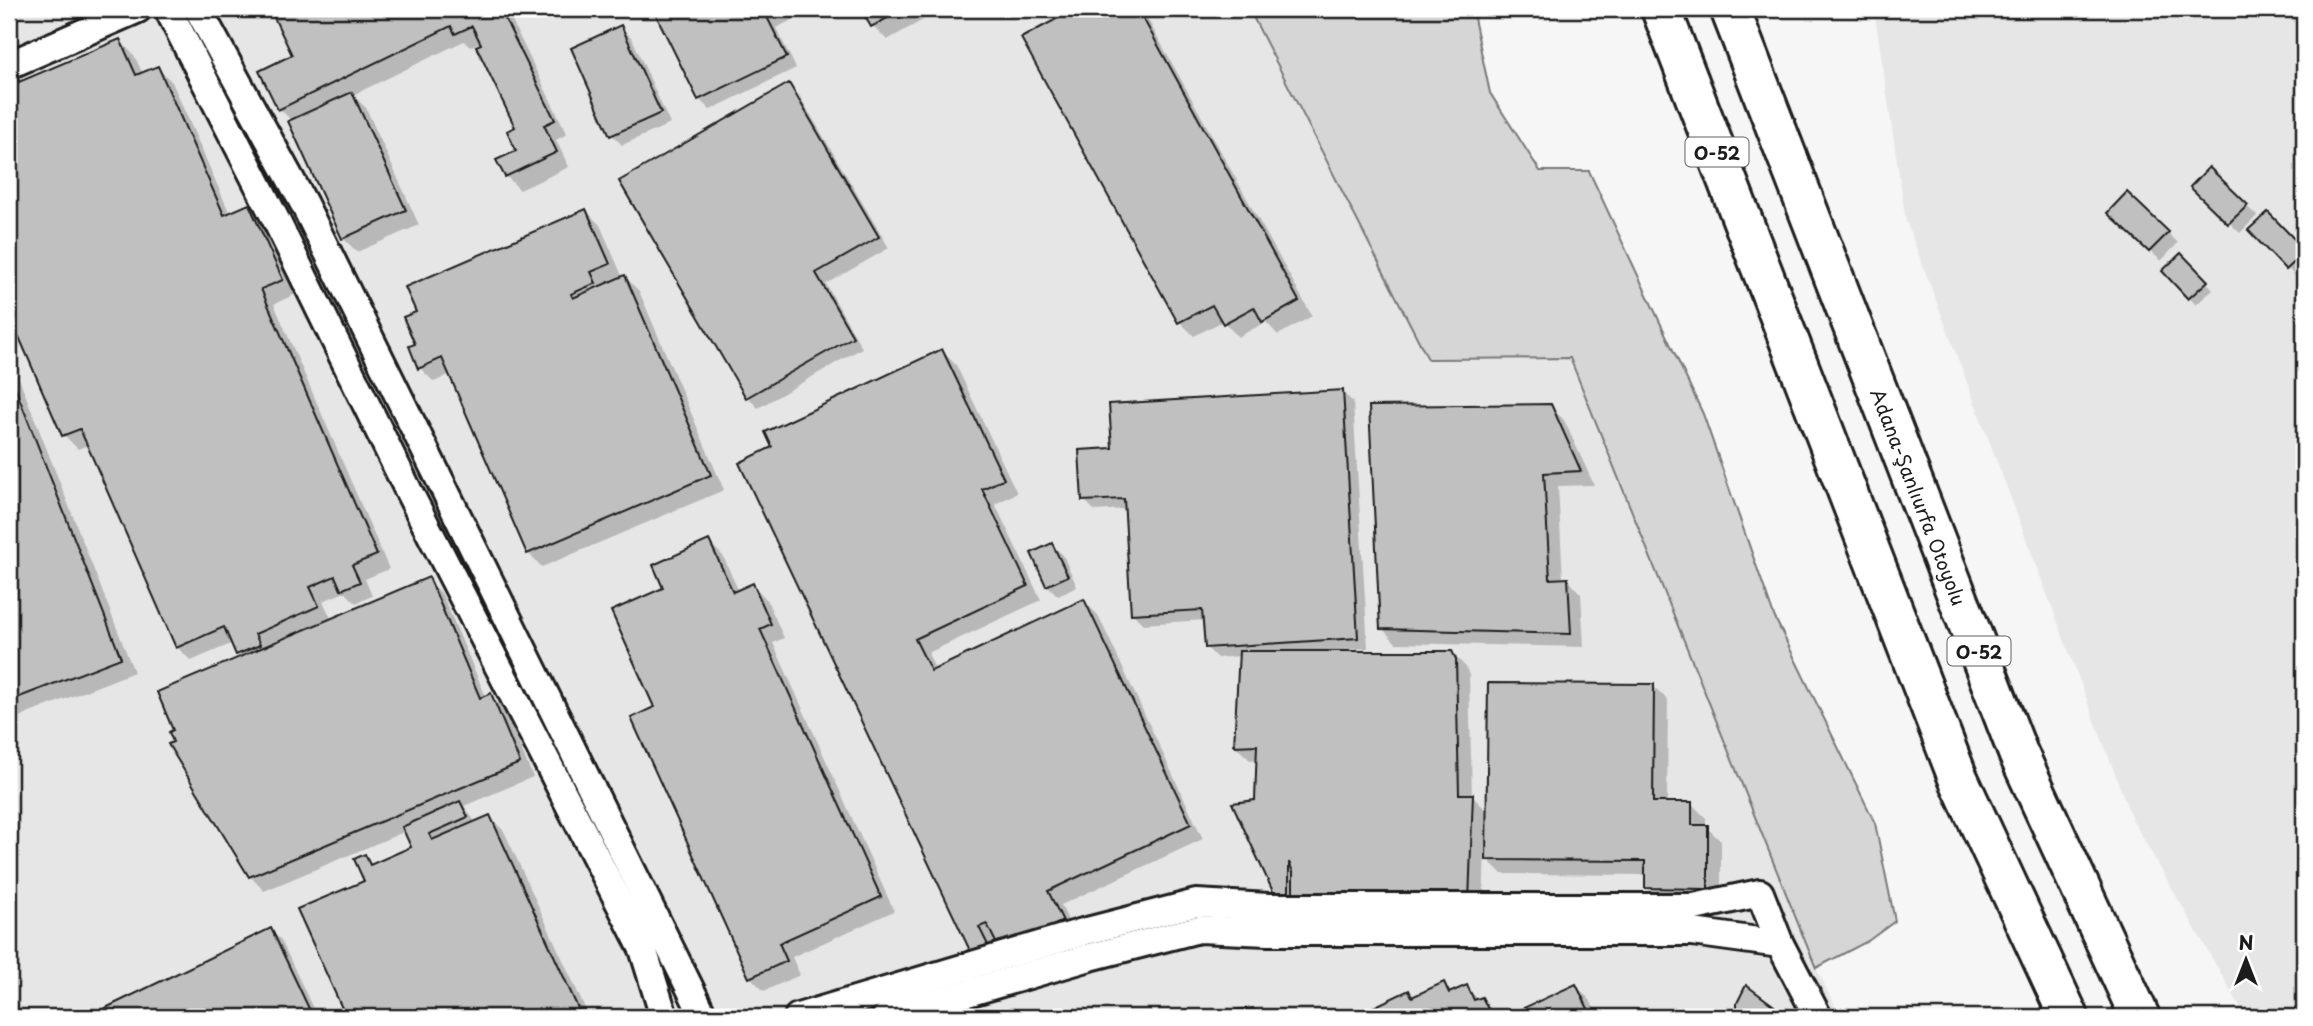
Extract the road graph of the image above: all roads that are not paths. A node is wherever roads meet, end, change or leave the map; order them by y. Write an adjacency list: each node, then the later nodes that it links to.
1 (138, 9): 6 (street)
2 (168, 9): 8 (street)
3 (198, 9): 9 (street)
4 (1661, 9): 13 (highway, O-52)
5 (1730, 9): 14 (highway, Adana-Şanlıurfa Otoyolu / O-52)
6 (9, 65)
7 (1780, 944): 10 (street); 11 (street); 12 (street)
8 (664, 1017)
9 (704, 1017)
10 (798, 1017)
11 (886, 1017)
12 (1818, 1017)
13 (2069, 1017)
14 (2140, 1017)

